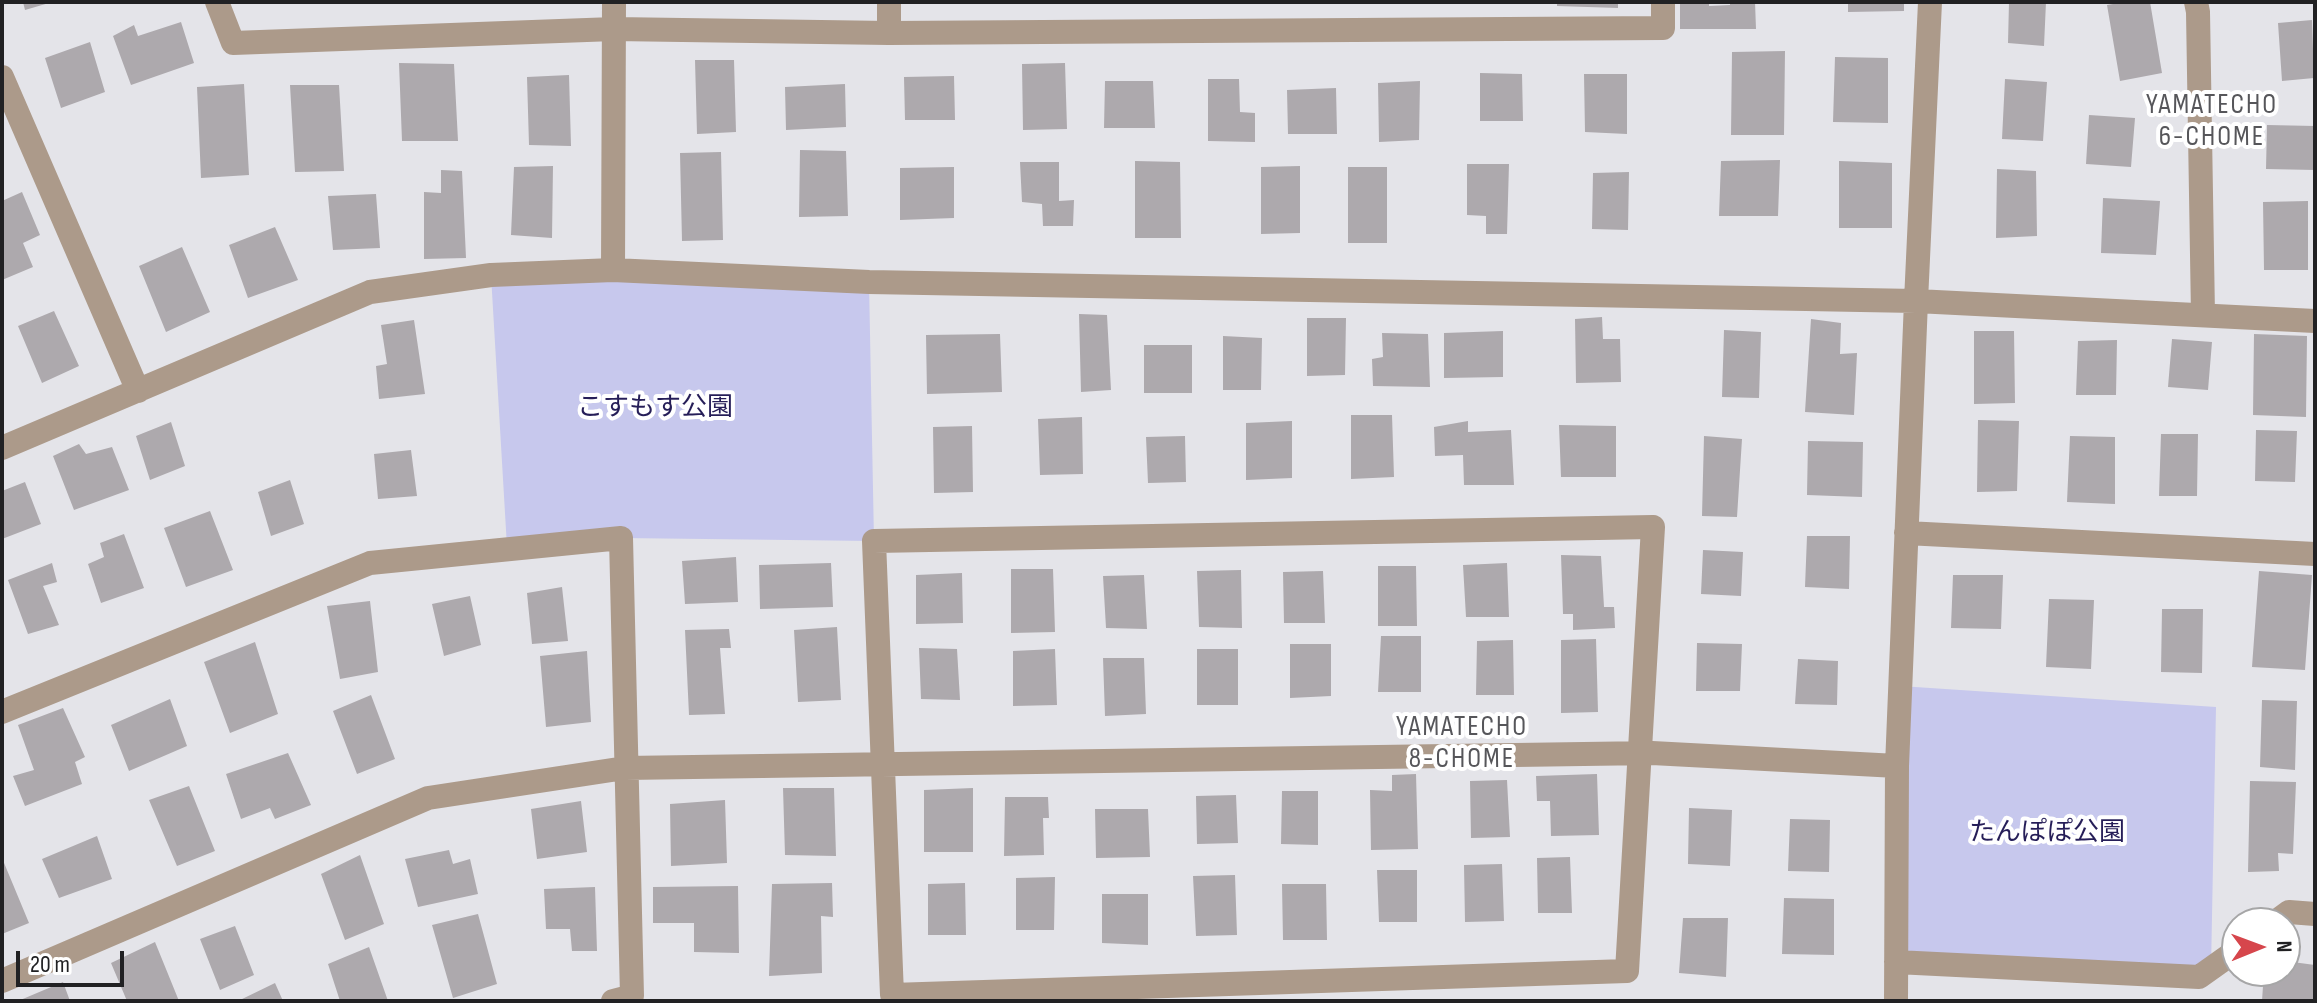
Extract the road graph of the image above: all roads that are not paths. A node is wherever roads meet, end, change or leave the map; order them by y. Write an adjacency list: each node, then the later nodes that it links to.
1 (217, 2): 7 (street)
2 (614, 2): 7 (street)
3 (889, 2): 8 (street)
4 (1663, 2): 8 (street)
5 (1930, 2): 11 (street)
6 (2196, 2): 12 (street)
7 (614, 29): 8 (street); 10 (street)
8 (889, 33)
9 (2, 77): 14 (street)
10 (613, 270): 11 (street); 14 (street)
11 (1916, 301): 12 (street); 16 (street)
12 (2203, 315): 13 (street)
13 (2315, 321)
14 (138, 391): 15 (street)
15 (2, 448)
16 (1906, 533): 17 (street); 21 (street)
17 (2315, 554)
18 (2, 712): 22 (street)
19 (1640, 753): 20 (street); 20 (street); 20 (street); 21 (street)
20 (883, 764): 22 (street)
21 (1897, 766): 24 (street)
22 (625, 768): 25 (street); 26 (street)
23 (2221, 961): 24 (street)
24 (1896, 962): 27 (street)
25 (2, 981)
26 (613, 1001)
27 (1896, 1001)

